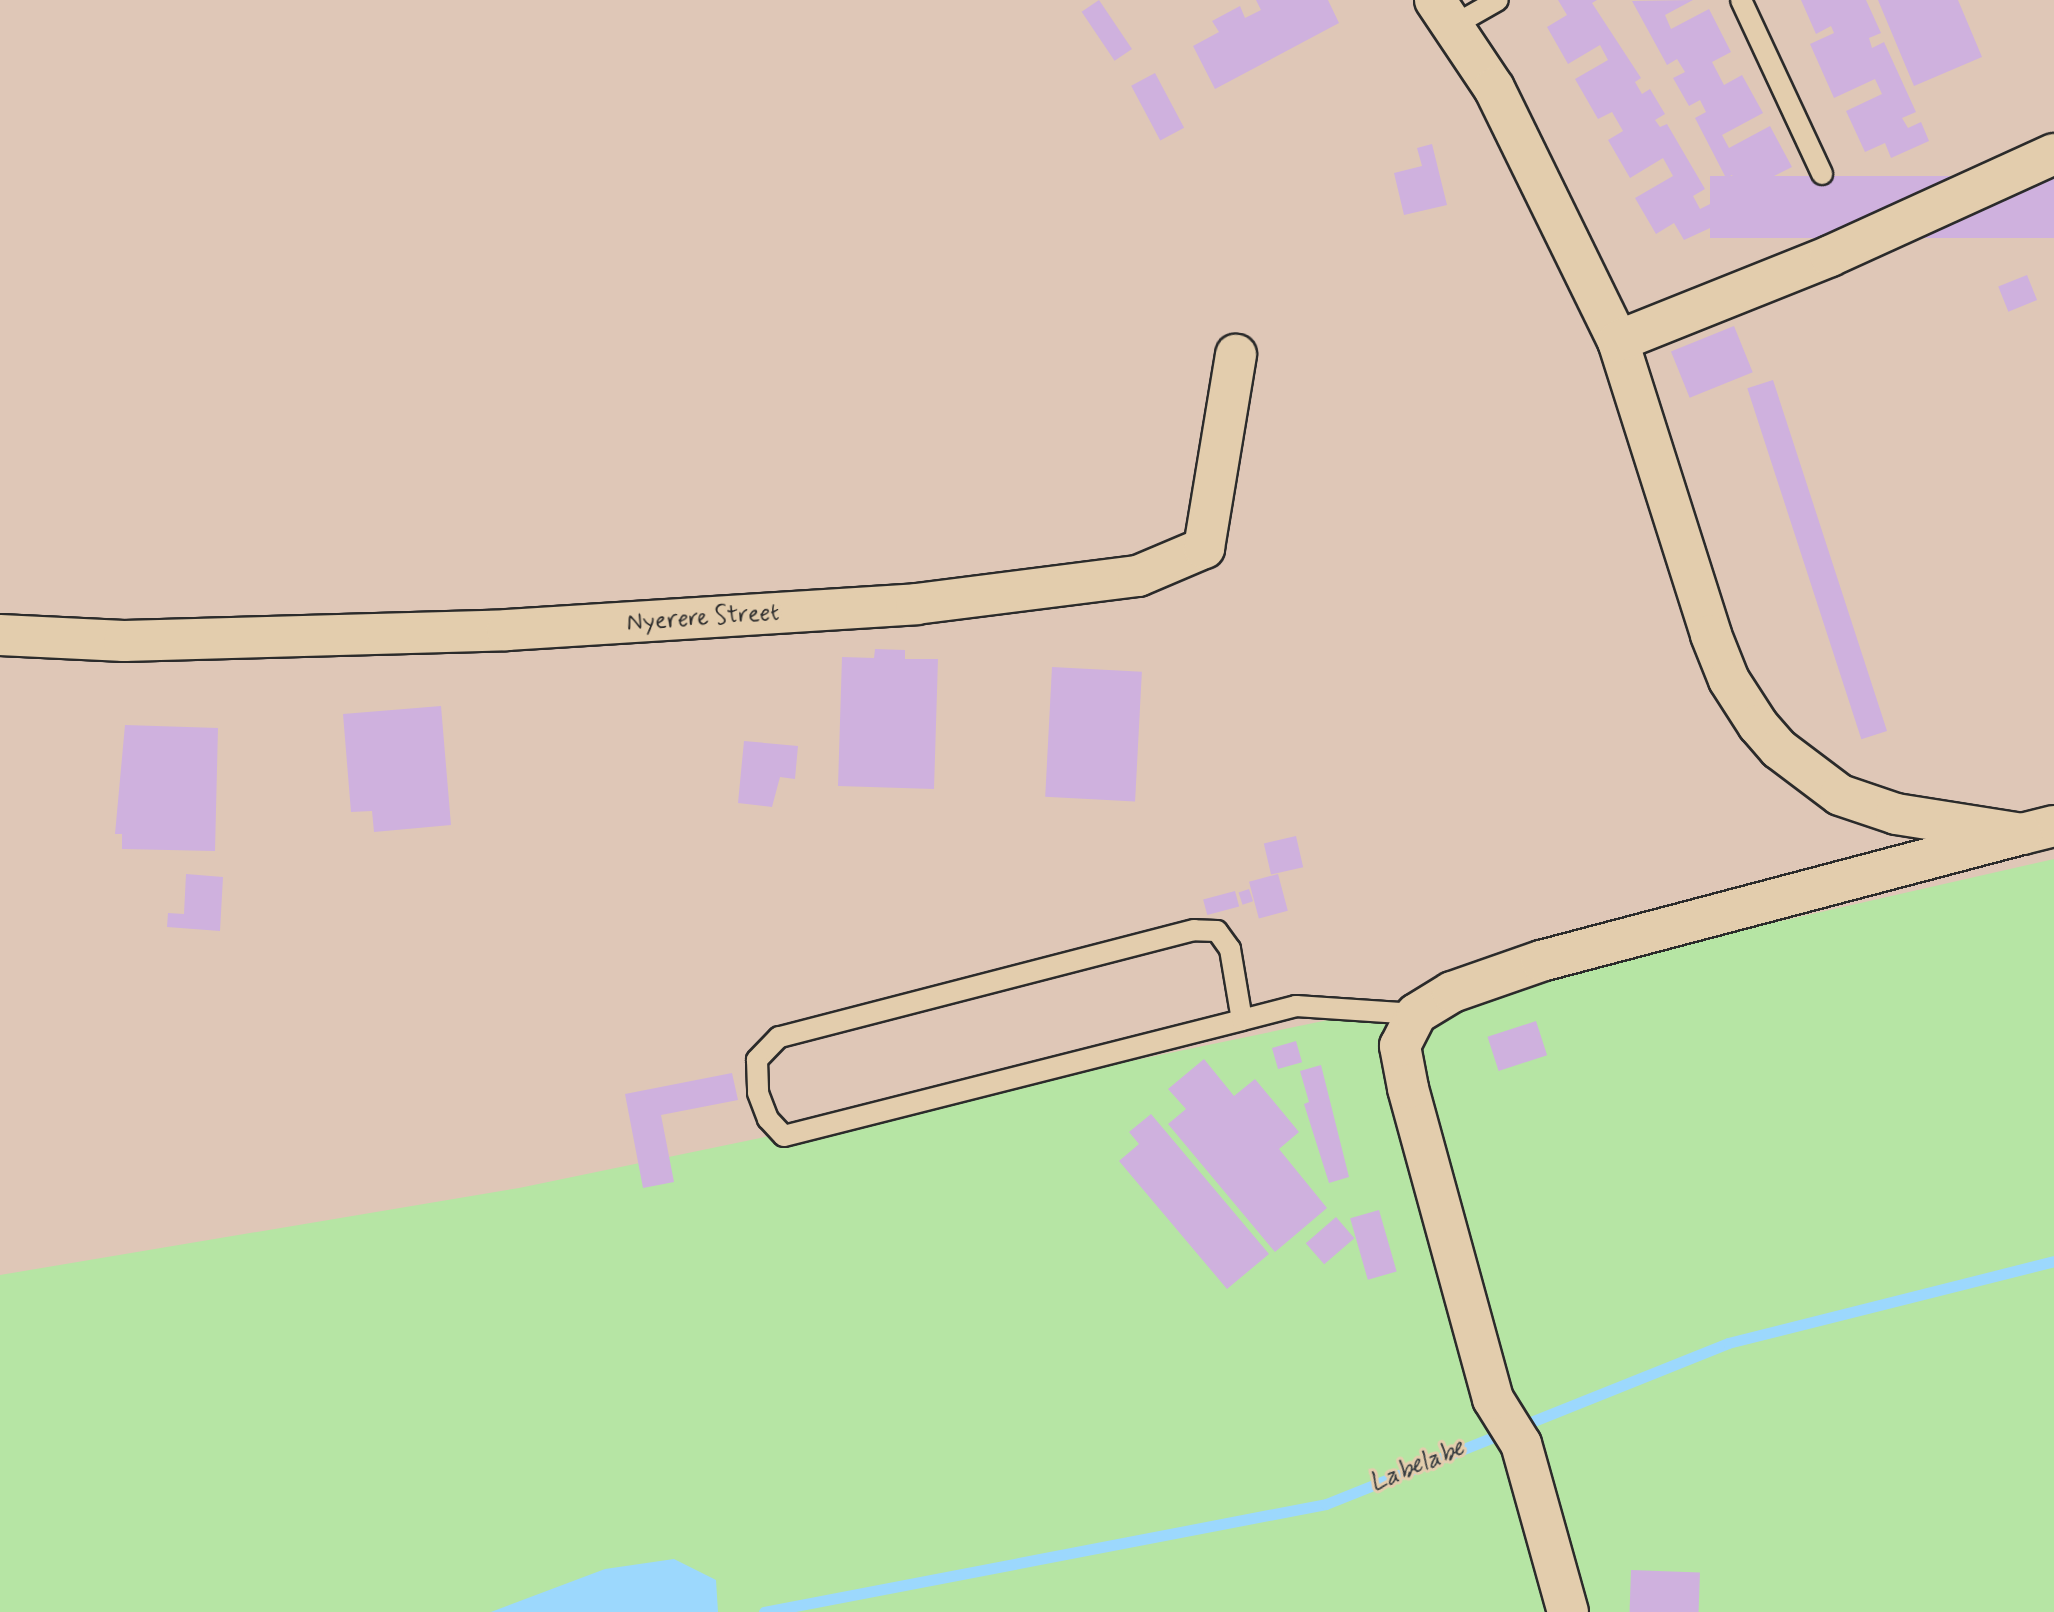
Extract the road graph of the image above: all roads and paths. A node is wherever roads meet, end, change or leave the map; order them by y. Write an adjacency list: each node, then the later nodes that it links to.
1 (1498, 0): 3 (lane)
2 (1741, 0): 5 (lane)
3 (1446, 12): 6 (street)
4 (2054, 154): 6 (street)
5 (1822, 174)
6 (1618, 341): 9 (street)
7 (1236, 355): 8 (street, Nyerere Street)
8 (0, 635)
9 (2038, 830): 10 (street)
10 (1416, 1014): 11 (lane); 12 (street)
11 (1242, 1020): 11 (lane)
12 (1568, 1612)

